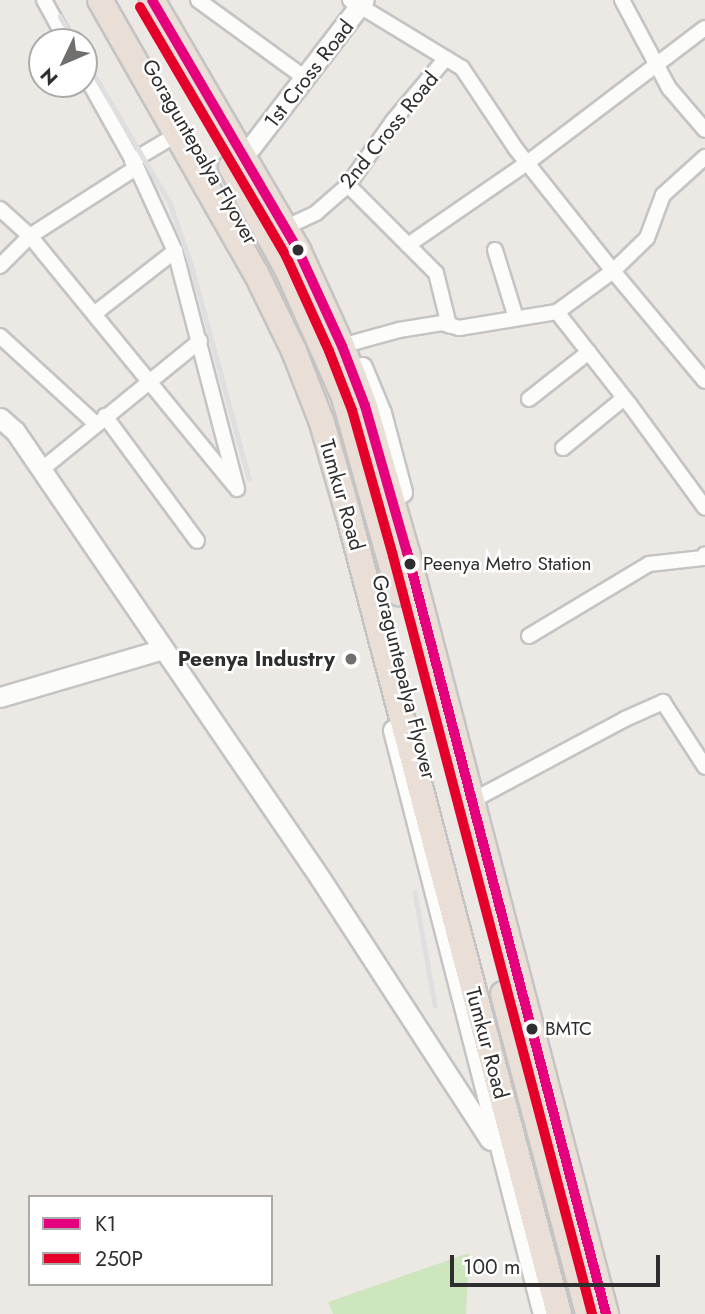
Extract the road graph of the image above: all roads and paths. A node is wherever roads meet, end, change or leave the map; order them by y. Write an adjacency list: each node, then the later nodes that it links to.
1 (44, 0): 11 (street)
2 (90, 0): 18 (street)
3 (100, 0): 57 (highway, Tumkur Road)
4 (112, 0): 58 (highway, Goraguntepalya Flyover)
5 (134, 0): 59 (highway, Goraguntepalya Flyover)
6 (152, 0): 60 (highway)
7 (165, 0): 19 (street)
8 (198, 0): 15 (street)
9 (622, 0): 14 (street)
10 (359, 2): 13 (street); 15 (street, 1st Cross Road)
11 (59, 28)
12 (705, 28): 14 (street)
13 (446, 58): 21 (street); 23 (street, 2nd Cross Road)
14 (657, 65): 17 (street); 21 (street)
15 (305, 78): 19 (street, 1st Cross Road)
16 (98, 98): 22 (street)
17 (705, 130)
18 (169, 139): 22 (street); 56 (street)
19 (251, 147): 25 (street)
20 (705, 157): 31 (street)
21 (527, 163): 27 (street); 31 (street)
22 (134, 164): 26 (street); 29 (street)
23 (348, 185): 25 (street, 2nd Cross Road); 27 (street)
24 (0, 209): 26 (street)
25 (295, 223): 38 (street)
26 (30, 236): 30 (street); 33 (street)
27 (408, 245): 35 (street)
28 (495, 250): 34 (street)
29 (175, 251): 33 (street); 37 (street)
30 (0, 266)
31 (613, 271): 32 (street); 41 (street)
32 (557, 312): 34 (street); 39 (street)
33 (94, 314): 40 (street)
34 (516, 318): 35 (street)
35 (449, 325): 38 (street)
36 (0, 336): 45 (street)
37 (200, 341): 40 (street); 40 (street)
38 (352, 343): 55 (street)
39 (589, 352): 42 (street); 43 (street)
40 (148, 380): 45 (street)
41 (705, 382)
42 (624, 397): 46 (street); 48 (street)
43 (529, 399)
44 (0, 418): 47 (street)
45 (101, 420): 47 (street); 49 (street)
46 (563, 448)
47 (41, 470): 52 (street)
48 (705, 508)
49 (197, 541)
50 (704, 558): 51 (street)
51 (529, 636)
52 (163, 649): 53 (street); 56 (street)
53 (0, 697)
54 (705, 767): 55 (street)
55 (479, 797): 61 (street)
56 (500, 1155): 57 (street)
57 (546, 1313)
58 (570, 1314)
59 (588, 1314)
60 (606, 1314)
61 (615, 1314)

